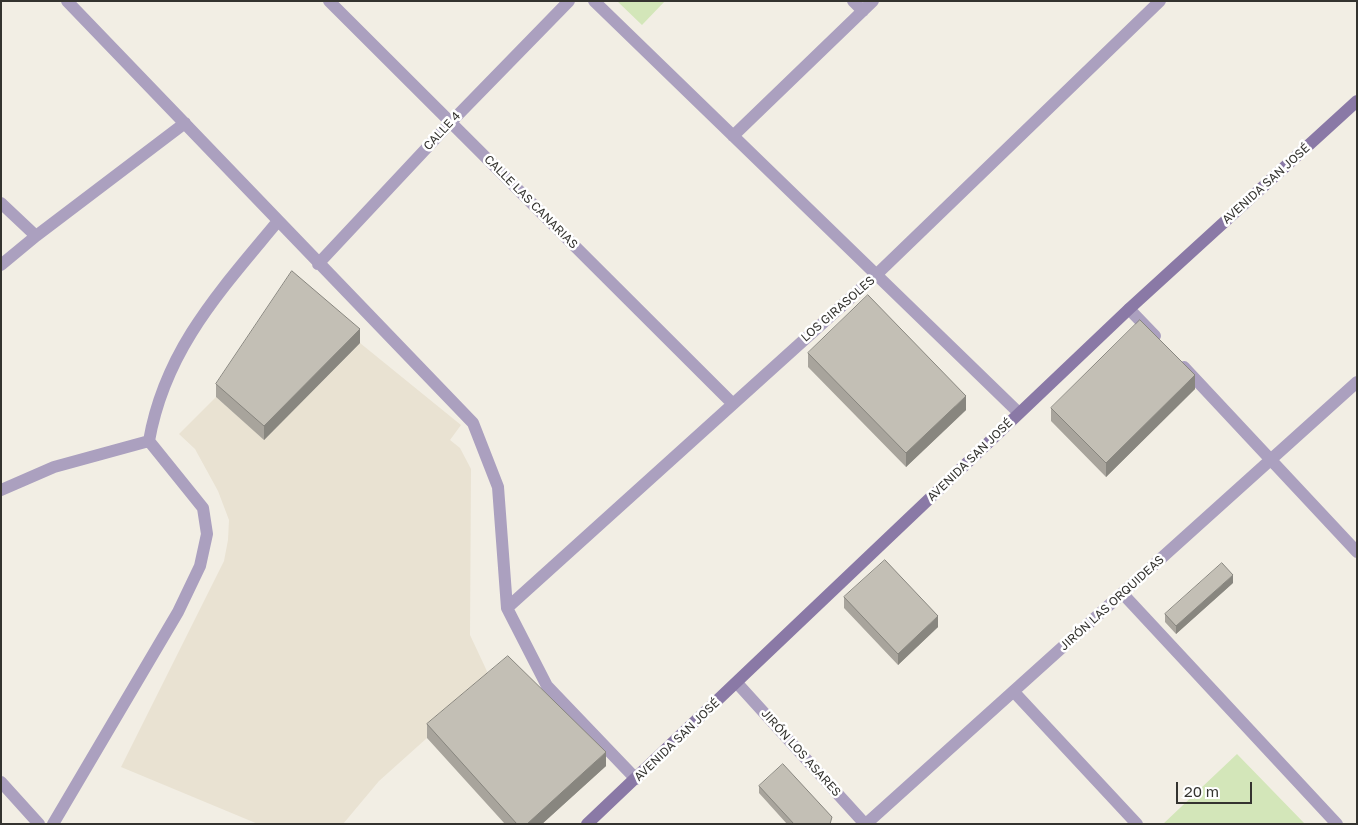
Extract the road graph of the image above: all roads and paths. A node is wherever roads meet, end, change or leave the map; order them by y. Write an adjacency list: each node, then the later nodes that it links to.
1 (67, 1): 11 (street)
2 (329, 1): 10 (street, CALLE LAS CANARIAS)
3 (569, 1): 10 (street, CALLE 4)
4 (594, 1): 12 (street)
5 (853, 1): 8 (street)
6 (874, 1): 8 (street)
7 (1151, 4): 18 (street, LOS GIRASOLES)
8 (863, 12): 12 (street)
9 (1357, 101): 19 (street, AVENIDA SAN JOSÉ)
10 (450, 122): 16 (street, CALLE 4); 23 (street, CALLE LAS CANARIAS)
11 (185, 123): 14 (street); 15 (street)
12 (733, 136): 18 (street)
13 (1, 203): 15 (street)
14 (278, 221): 16 (street); 25 (street)
15 (36, 236): 17 (street)
16 (318, 264): 30 (street)
17 (1, 265)
18 (876, 275): 23 (street, LOS GIRASOLES); 24 (street)
19 (1129, 309): 20 (street); 24 (street, AVENIDA SAN JOSÉ)
20 (1163, 345)
21 (1177, 359): 26 (street)
22 (1357, 382): 26 (street, JIRÓN LAS ORQUIDEAS)
23 (732, 402): 30 (street, LOS GIRASOLES)
24 (1020, 413): 31 (street, AVENIDA SAN JOSÉ)
25 (149, 441): 27 (street); 36 (street)
26 (1271, 460): 28 (street); 29 (street, JIRÓN LAS ORQUIDEAS)
27 (1, 490)
28 (1357, 552)
29 (1123, 594): 32 (street, JIRÓN LAS ORQUIDEAS); 40 (street)
30 (506, 608): 33 (street)
31 (736, 683): 33 (street, AVENIDA SAN JOSÉ); 38 (street, JIRÓN LOS ASARES)
32 (1014, 692): 38 (street, JIRÓN LAS ORQUIDEAS); 39 (street)
33 (636, 779): 37 (street, AVENIDA SAN JOSÉ)
34 (1, 782): 35 (street)
35 (39, 824)
36 (53, 824)
37 (587, 824)
38 (866, 824)
39 (1137, 824)
40 (1337, 824)

